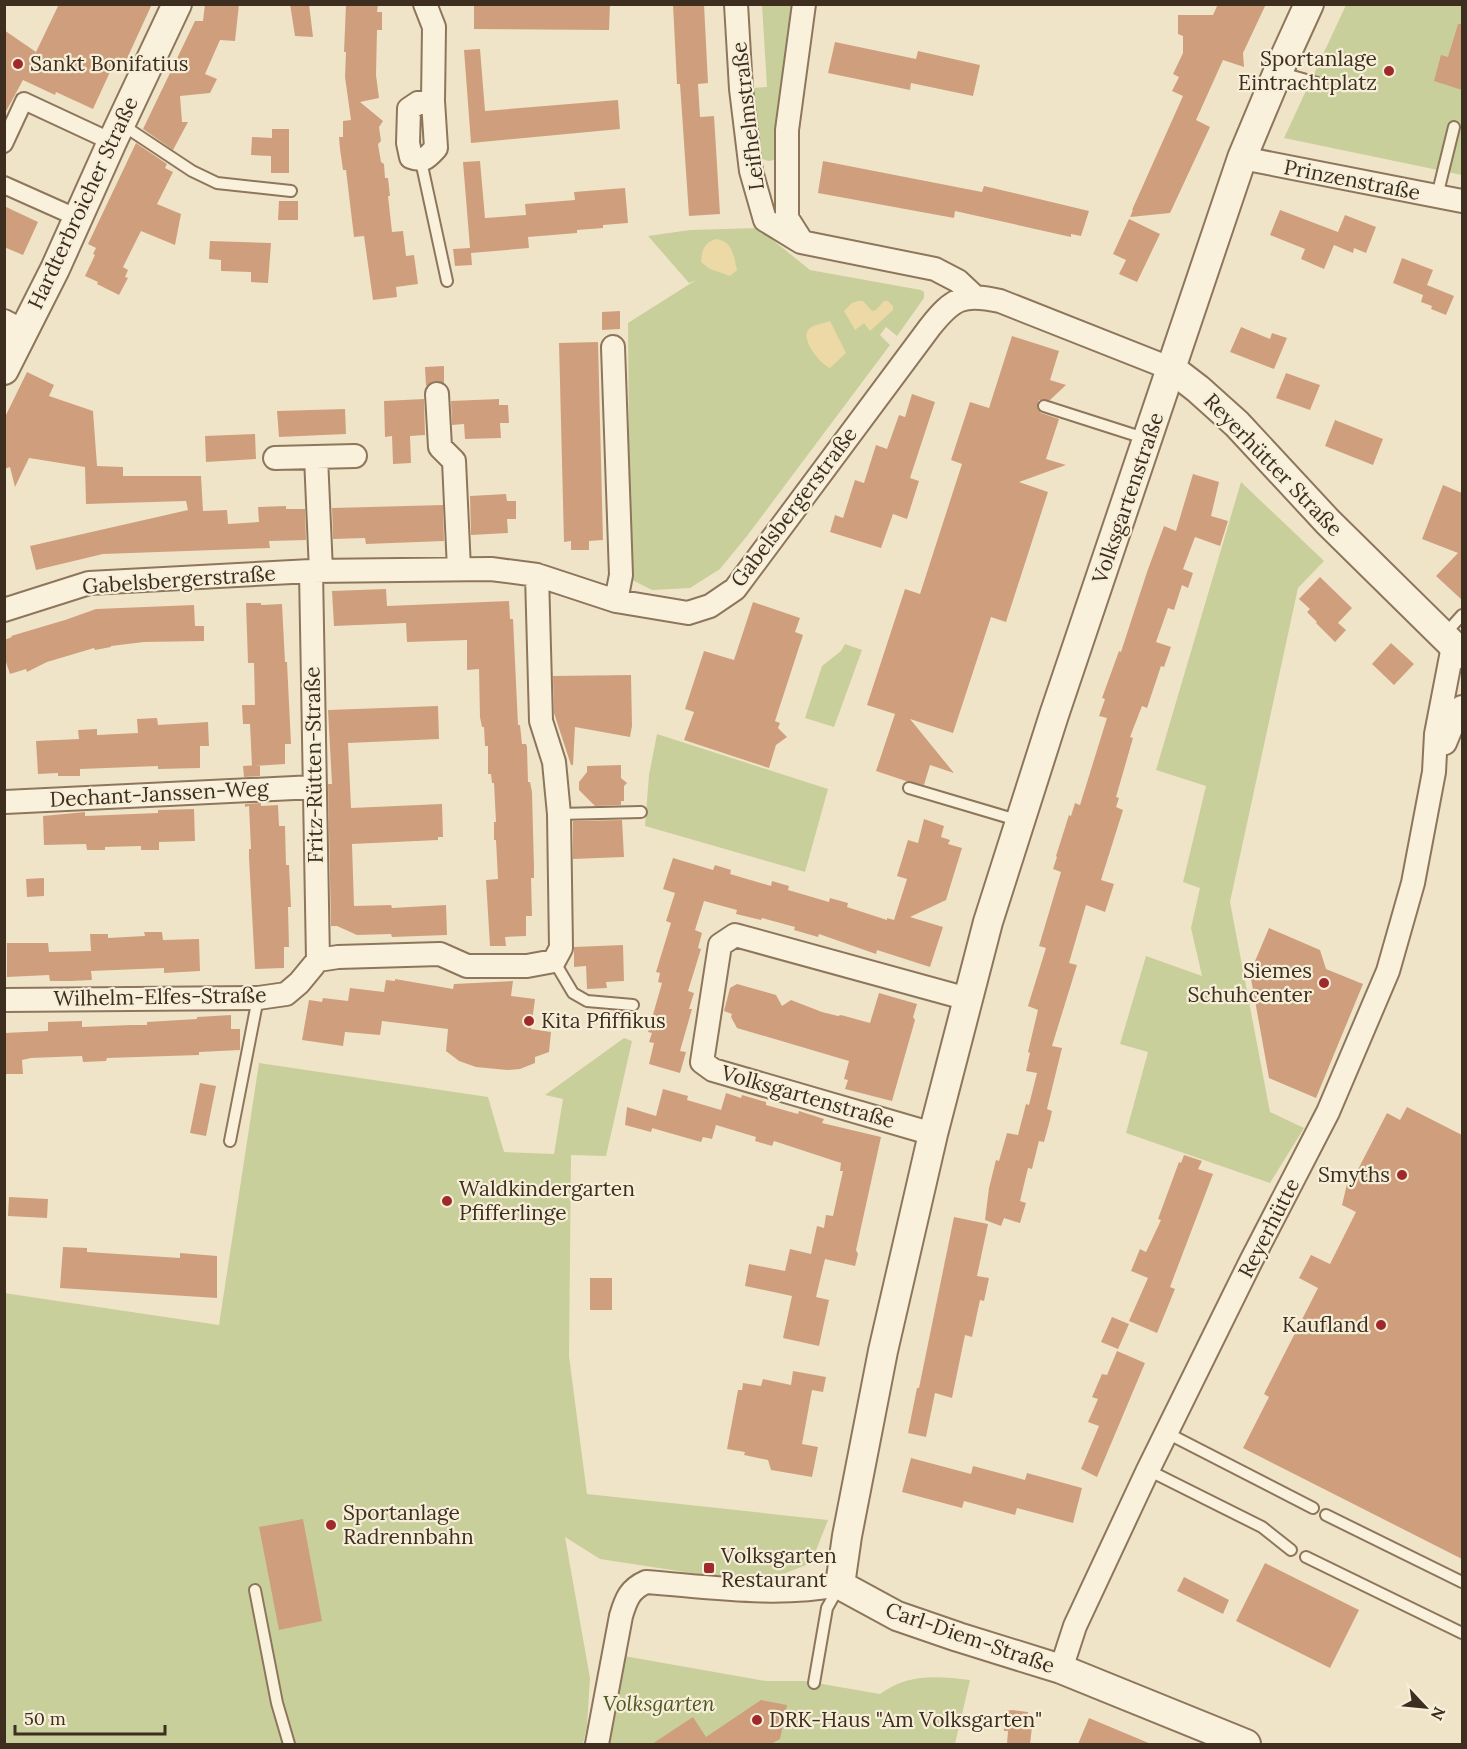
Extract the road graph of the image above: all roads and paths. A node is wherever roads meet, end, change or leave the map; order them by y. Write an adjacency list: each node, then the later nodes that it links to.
1 (177, 4): 9 (street, Hardterbroicher Straße)
2 (425, 4): 12 (street)
3 (736, 4): 13 (street, Leifhelmstraße)
4 (804, 4): 14 (street, Leifhelmstraße)
5 (1309, 4): 6 (street, Volksgartenstraße)
6 (1278, 72): 7 (lane); 11 (street, Volksgartenstraße)
7 (1317, 83)
8 (1454, 127): 17 (lane)
9 (116, 133): 10 (street); 16 (lane); 19 (street, Hardterbroicher Straße)
10 (4, 144)
11 (1242, 158): 17 (street, Prinzenstraße); 25 (street, Volksgartenstraße)
12 (421, 161): 21 (lane)
13 (751, 171): 14 (street); 20 (street, Leifhelmstraße)
14 (787, 171): 20 (street, Leifhelmstraße)
15 (4, 185): 19 (street)
16 (291, 191)
17 (1437, 196): 18 (street, Prinzenstraße)
18 (1462, 201)
19 (78, 218): 23 (street, Hardterbroicher Straße)
20 (812, 244): 22 (street, Reyerhütter Straße)
21 (447, 281)
22 (975, 297): 25 (street, Reyerhütter Straße); 36 (street, Gabelsbergerstraße)
23 (14, 326): 26 (street, Hardterbroicher Straße)
24 (613, 347): 36 (street)
25 (1172, 369): 29 (street, Volksgartenstraße); 39 (street, Reyerhütter Straße)
26 (4, 370)
27 (437, 394): 33 (street)
28 (1044, 406): 29 (lane)
29 (1147, 439): 47 (street, Volksgartenstraße)
30 (355, 456): 31 (street)
31 (316, 457): 32 (street); 34 (street)
32 (275, 458)
33 (459, 569): 34 (street, Gabelsbergerstraße); 35 (street, Gabelsbergerstraße)
34 (316, 571): 37 (street, Gabelsbergerstraße); 42 (street, Fritz-Rütten-Straße)
35 (537, 574): 36 (street, Gabelsbergerstraße); 46 (street)
36 (616, 601)
37 (4, 610)
38 (1462, 615): 39 (lane)
39 (1453, 646): 41 (street, Reyerhütte)
40 (1462, 707): 41 (street, Reyerhütte)
41 (1434, 772): 56 (street, Reyerhütte)
42 (314, 787): 44 (street, Dechant-Janssen-Weg); 48 (street, Fritz-Rütten-Straße)
43 (909, 788): 47 (lane)
44 (5, 802)
45 (641, 812): 46 (lane)
46 (559, 814): 49 (street)
47 (1020, 822): 51 (street, Volksgartenstraße)
48 (318, 960): 49 (street); 50 (street, Wilhelm-Elfes-Straße)
49 (554, 961): 53 (lane)
50 (258, 998): 52 (street, Wilhelm-Elfes-Straße); 55 (lane)
51 (968, 999): 54 (street, Volksgartenstraße); 54 (street, Volksgartenstraße)
52 (4, 1000)
53 (633, 1005)
54 (933, 1134): 63 (street, Volksgartenstraße)
55 (230, 1141)
56 (1167, 1432): 57 (street, Reyerhütte); 58 (lane)
57 (1148, 1470): 60 (lane); 66 (street, Reyerhütte)
58 (1313, 1508)
59 (1326, 1515): 62 (lane)
60 (1291, 1550)
61 (1306, 1557): 65 (lane)
62 (1462, 1582)
63 (840, 1585): 66 (street, Carl-Diem-Straße); 67 (lane); 69 (street)
64 (255, 1590): 68 (lane)
65 (1462, 1633)
66 (1061, 1669): 70 (street, Carl-Diem-Straße)
67 (814, 1683)
68 (289, 1744)
69 (597, 1744)
70 (1246, 1744)

